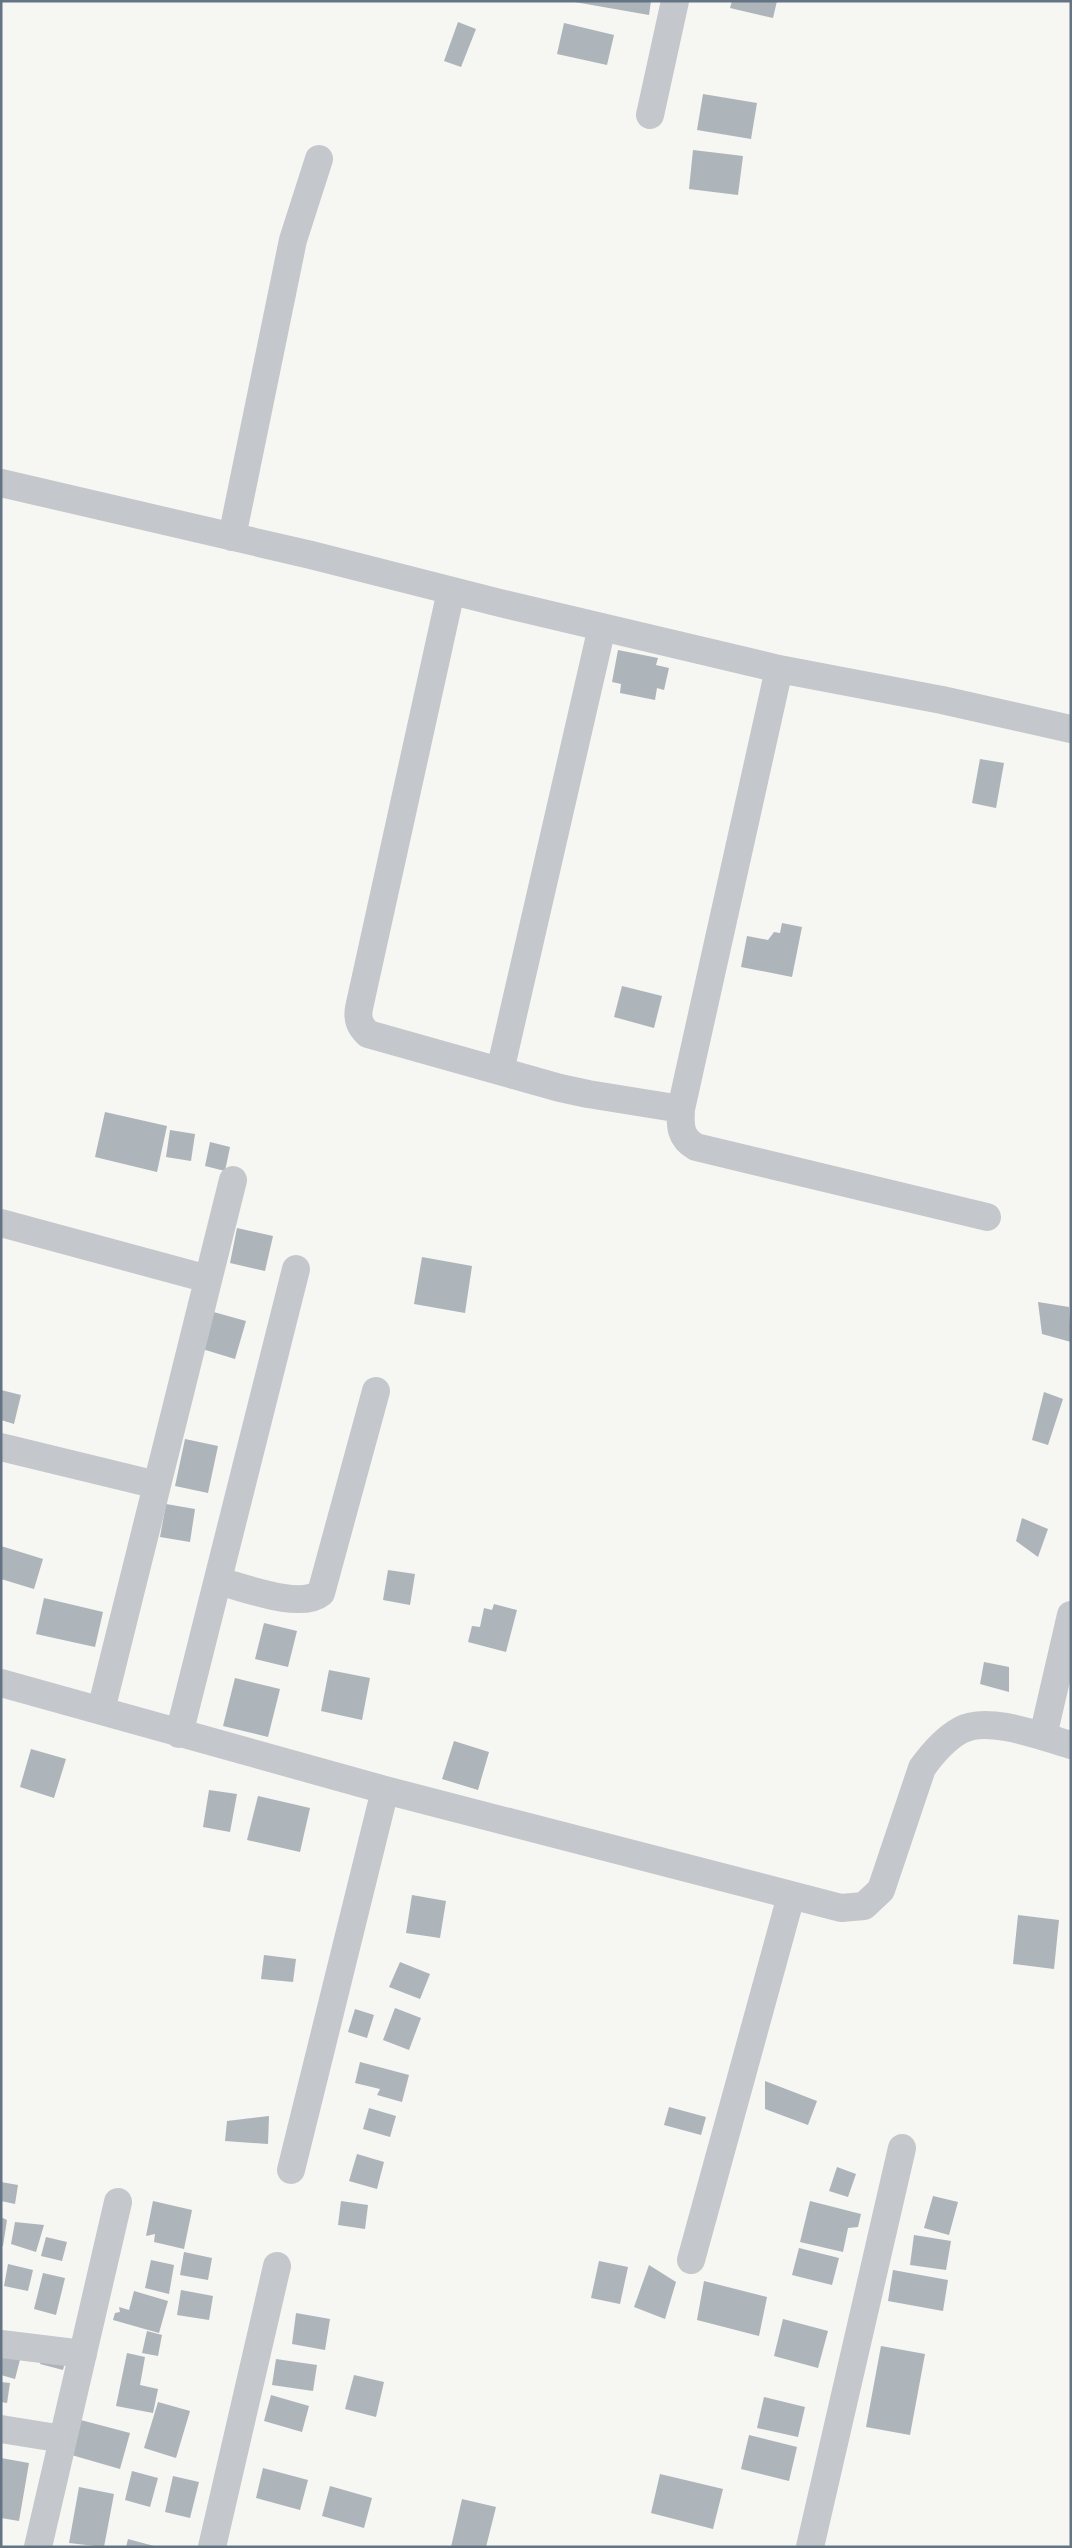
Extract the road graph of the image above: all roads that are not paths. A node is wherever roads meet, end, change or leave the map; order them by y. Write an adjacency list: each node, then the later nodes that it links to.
1 (675, 1): 2 (street)
2 (650, 115)
3 (319, 159): 5 (street)
4 (1, 483): 5 (street)
5 (232, 537): 6 (street)
6 (451, 591): 7 (street); 10 (street)
7 (602, 627): 8 (street); 10 (street)
8 (779, 669): 9 (street); 11 (street)
9 (1071, 729)
10 (500, 1070): 11 (street)
11 (682, 1109): 13 (street)
12 (233, 1180): 16 (street)
13 (987, 1218)
14 (1, 1223): 16 (street)
15 (296, 1270): 20 (street)
16 (208, 1278): 19 (street)
17 (376, 1391): 20 (street)
18 (1, 1447): 19 (street)
19 (157, 1485): 23 (street)
20 (218, 1580): 24 (street)
21 (1071, 1615): 25 (street)
22 (1, 1683): 23 (street)
23 (100, 1710): 24 (street)
24 (179, 1734): 27 (street)
25 (1043, 1736): 26 (street); 28 (street)
26 (1071, 1745)
27 (385, 1790): 28 (street); 30 (street)
28 (791, 1896): 32 (street)
29 (902, 2148): 40 (street)
30 (291, 2170)
31 (118, 2202): 35 (street)
32 (692, 2260)
33 (277, 2266): 39 (street)
34 (1, 2344): 35 (street)
35 (83, 2354): 37 (street)
36 (1, 2429): 37 (street)
37 (63, 2439): 38 (street)
38 (38, 2547)
39 (212, 2547)
40 (810, 2547)

